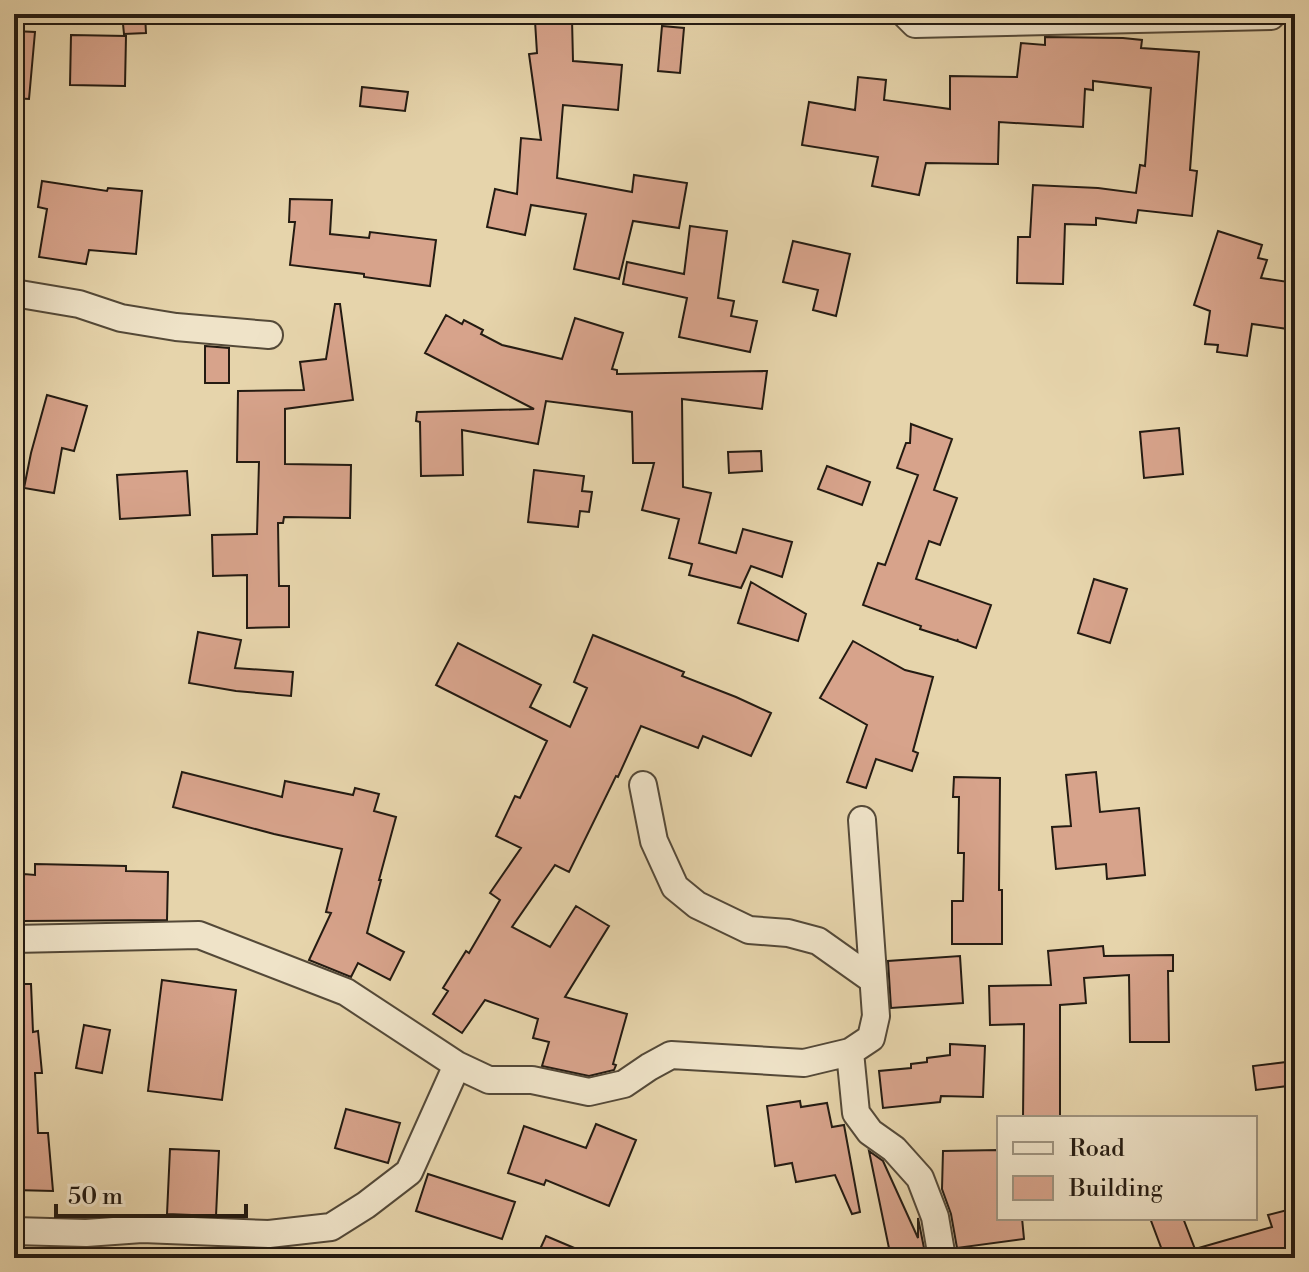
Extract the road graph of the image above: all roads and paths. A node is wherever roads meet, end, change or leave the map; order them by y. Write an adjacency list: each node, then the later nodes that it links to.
1 (905, 14): 2 (street)
2 (1271, 16)
3 (14, 293): 4 (street)
4 (269, 335)
5 (643, 785): 8 (street)
6 (862, 820): 8 (street)
7 (14, 939): 10 (street)
8 (873, 980): 9 (street)
9 (850, 1052): 10 (street); 12 (street)
10 (457, 1065): 11 (street)
11 (14, 1231)
12 (942, 1258)

